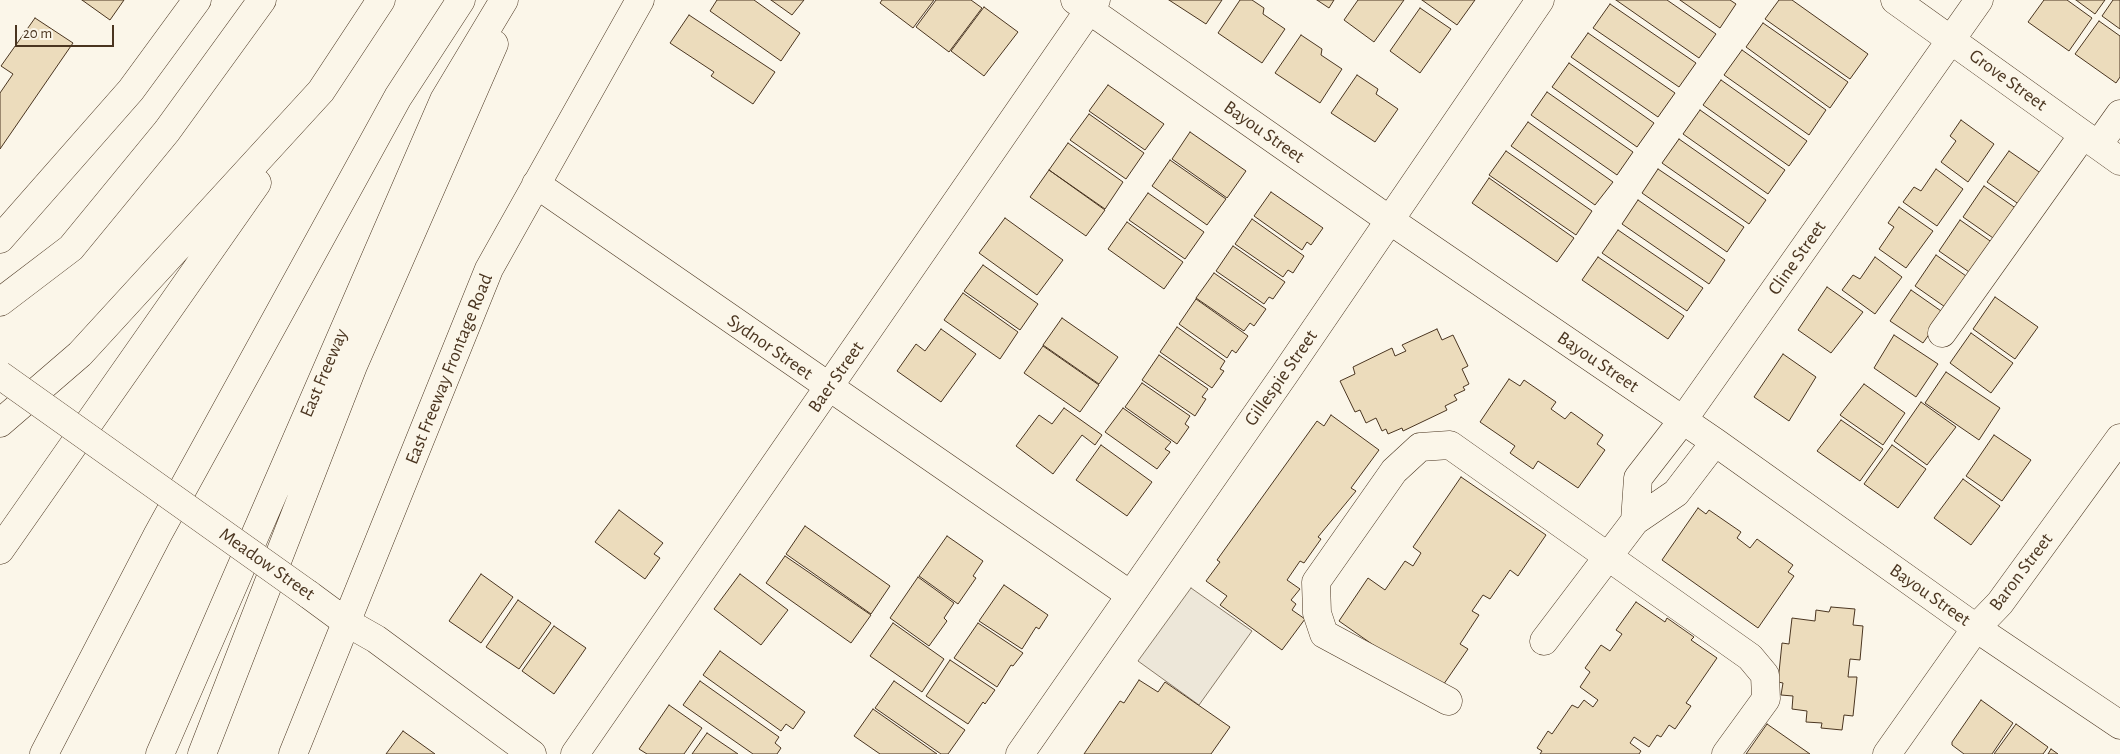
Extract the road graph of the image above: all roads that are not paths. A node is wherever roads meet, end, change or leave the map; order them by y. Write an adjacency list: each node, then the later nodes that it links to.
1 (197, 0): 19 (main road)
2 (262, 0): 20 (main road)
3 (381, 0): 13 (main road)
4 (461, 0): 37 (main road)
5 (504, 0): 38 (main road, East Freeway)
6 (514, 0): 39 (main road)
7 (640, 0): 17 (main road, East Freeway Frontage Road)
8 (1540, 0): 18 (main road, Gillespie Street)
9 (1895, 0): 12 (main road, Grove Street)
10 (1979, 0): 12 (main road, Cline Street)
11 (1087, 3): 18 (main road, Bayou Street); 23 (main road, Baer Street)
12 (1952, 39): 15 (main road, Grove Street); 24 (main road, Cline Street)
13 (321, 91): 25 (main road); 29 (main road)
14 (2120, 114): 15 (main road)
15 (2091, 140): 16 (main road, Grove Street); 21 (main road)
16 (2120, 161)
17 (536, 184): 23 (main road, Sydnor Street); 32 (main road, East Freeway Frontage Road)
18 (1388, 219): 24 (main road, Bayou Street); 31 (main road, Gillespie Street)
19 (0, 238)
20 (0, 302)
21 (1942, 333)
22 (0, 376): 32 (main road, Meadow Street, bridge)
23 (829, 388): 31 (main road, Sydnor Street); 42 (main road, Baer Street)
24 (1683, 420): 27 (main road, Bayou Street); 28 (main road, Cline Street)
25 (0, 424)
26 (2120, 438): 33 (main road, Baron Street)
27 (1715, 442): 28 (main road); 33 (main road, Bayou Street)
28 (1635, 521): 30 (main road)
29 (0, 550)
30 (1607, 556): 34 (main road); 35 (main road); 44 (main road)
31 (1130, 594): 43 (main road, Gillespie Street)
32 (346, 622): 40 (main road, East Freeway Frontage Road); 41 (main road, Meadow Street)
33 (1976, 628): 36 (main road, Bayou Street); 45 (main road, Baron Street)
34 (1544, 641)
35 (1448, 701)
36 (2120, 725)
37 (44, 754)
38 (160, 754)
39 (202, 754)
40 (293, 754)
41 (532, 754)
42 (575, 754)
43 (1020, 754)
44 (1726, 754)
45 (1887, 754)

